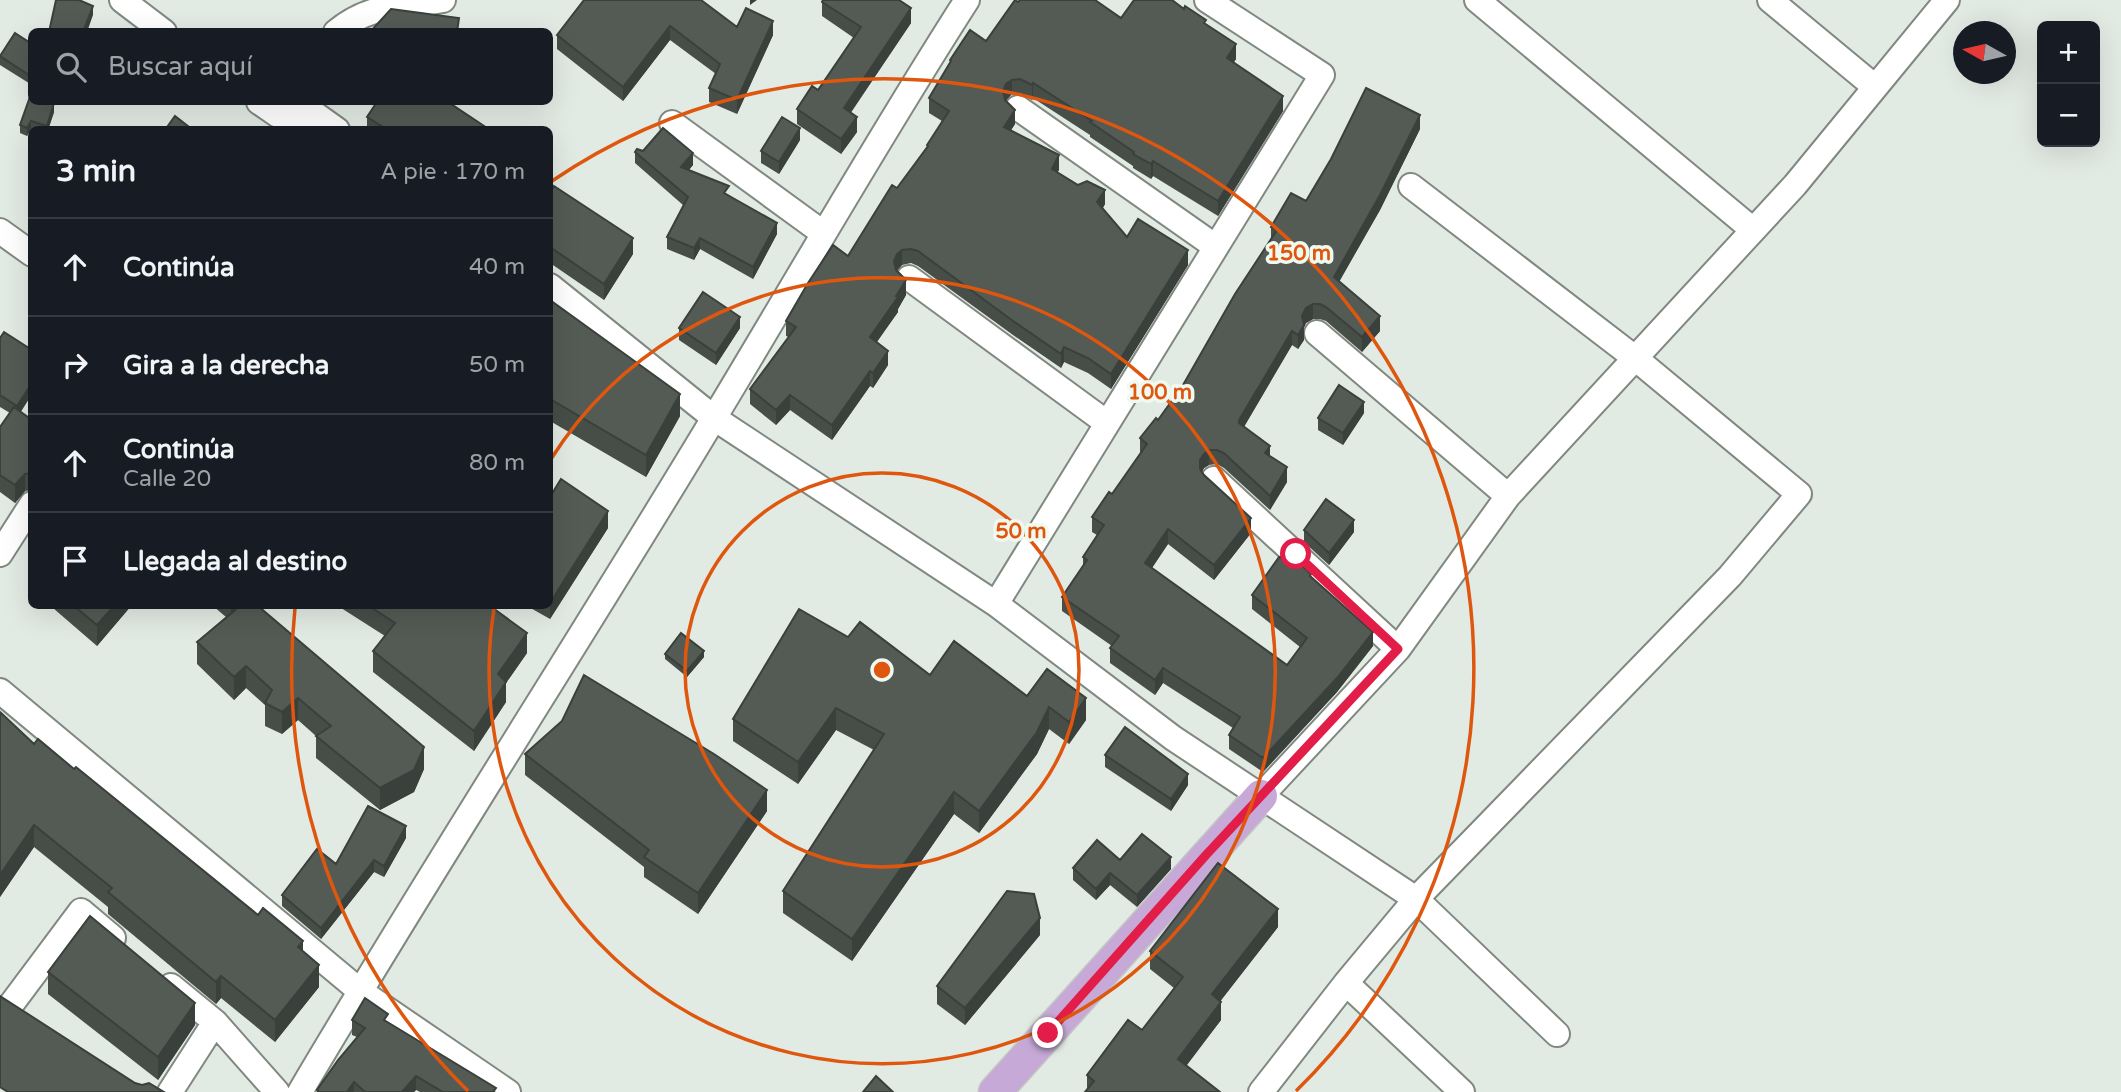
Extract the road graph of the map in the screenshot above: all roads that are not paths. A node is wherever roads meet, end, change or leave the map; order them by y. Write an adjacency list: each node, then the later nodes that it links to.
1 (121, 0): 8 (street)
2 (443, 0): 9 (street)
3 (967, 0): 18 (street)
4 (1207, 0): 19 (street)
5 (1477, 0): 16 (street)
6 (1770, 0): 10 (street)
7 (1947, 0): 10 (street)
8 (159, 28)
9 (342, 28)
10 (1875, 88): 16 (street)
11 (1018, 108): 19 (street)
12 (273, 112): 14 (street)
13 (672, 123): 18 (street)
14 (331, 126)
15 (1411, 186): 24 (street)
16 (1753, 230): 24 (street)
17 (0, 231): 20 (street)
18 (823, 233): 25 (street)
19 (1216, 247): 26 (street)
20 (28, 251)
21 (909, 278): 26 (street)
22 (553, 288): 25 (street)
23 (1317, 334): 28 (street)
24 (1634, 358): 28 (street); 35 (street)
25 (714, 418): 31 (street); 39 (street)
26 (1107, 423): 31 (street)
27 (1214, 479): 32 (street)
28 (1508, 496): 32 (street)
29 (28, 510): 30 (street)
30 (0, 554)
31 (996, 604): 34 (street)
32 (1398, 649): 34 (street)
33 (0, 691): 39 (street)
34 (1261, 796): 35 (street); 48 (main road)
35 (1416, 899): 38 (street); 43 (street)
36 (133, 954): 40 (street)
37 (153, 971): 42 (street)
38 (1346, 983): 49 (street); 50 (street)
39 (360, 991): 46 (street); 47 (street)
40 (5, 1003): 41 (street)
41 (32, 1020)
42 (215, 1022): 44 (street); 45 (street)
43 (1558, 1034)
44 (170, 1092)
45 (277, 1092)
46 (300, 1092)
47 (508, 1092)
48 (995, 1092)
49 (1261, 1092)
50 (1462, 1092)

